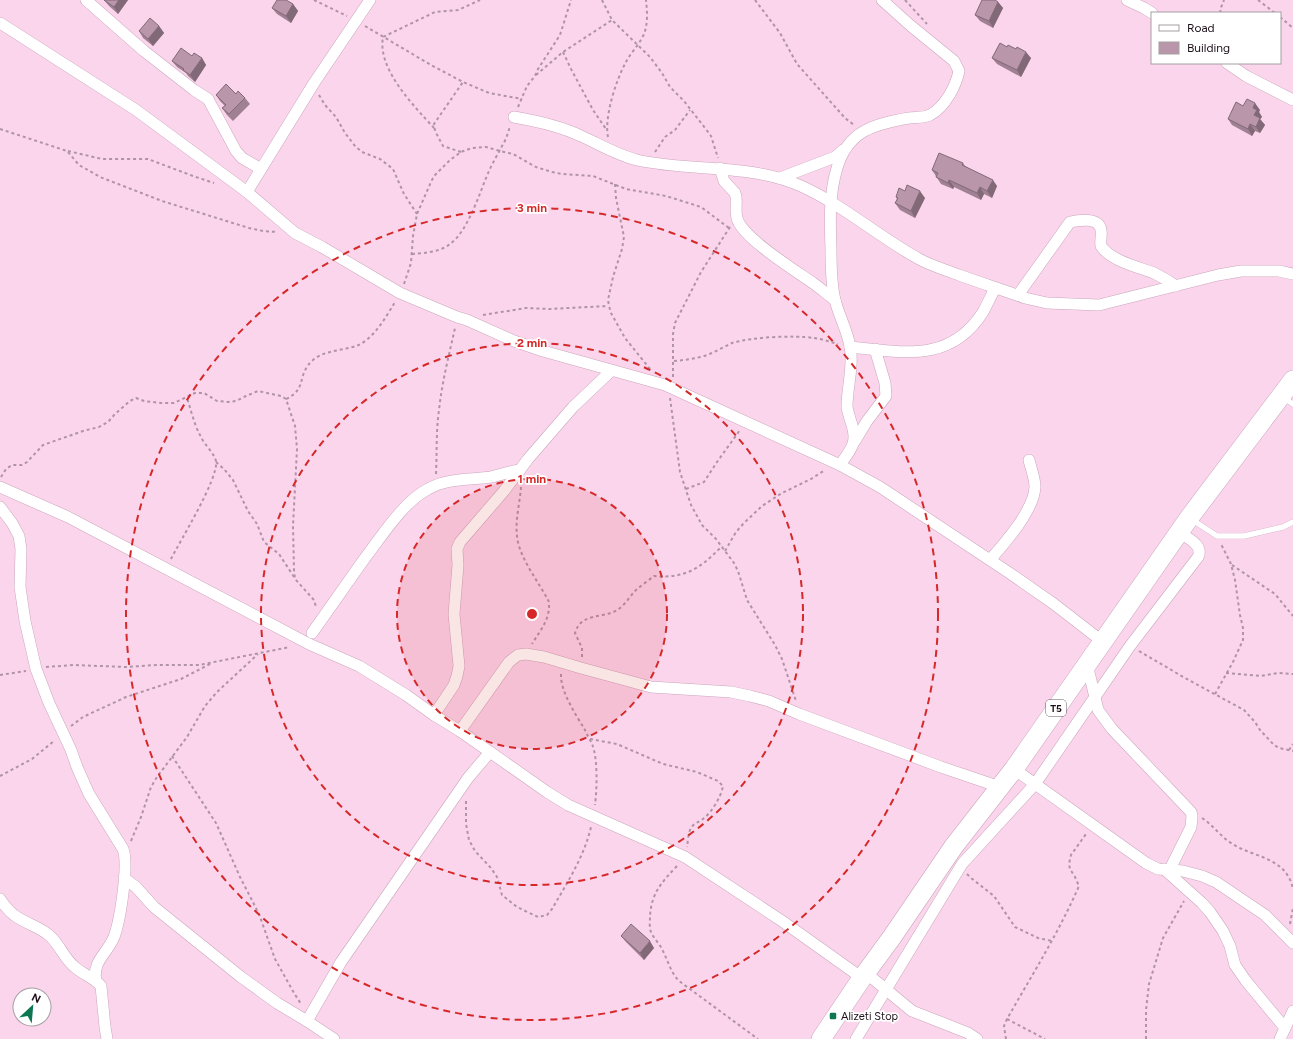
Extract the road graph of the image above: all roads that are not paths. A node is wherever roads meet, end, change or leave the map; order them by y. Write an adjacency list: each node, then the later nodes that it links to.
1 (86, 0): 12 (street)
2 (370, 0): 12 (street)
3 (882, 0): 10 (street)
4 (1127, 0): 5 (street)
5 (1151, 12)
6 (0, 23): 14 (street)
7 (1228, 64): 8 (street)
8 (1293, 100)
9 (514, 117): 11 (street)
10 (845, 149): 13 (street); 15 (street)
11 (719, 168): 13 (street); 20 (street)
12 (261, 169): 14 (street)
13 (780, 178): 15 (street)
14 (247, 192): 23 (street)
15 (831, 203): 18 (street); 20 (street)
16 (1293, 274): 17 (street)
17 (1176, 286): 19 (street); 19 (street)
18 (995, 288): 19 (street); 22 (street)
19 (1018, 296)
20 (835, 300): 21 (street)
21 (850, 347): 22 (street); 25 (street)
22 (875, 349): 25 (street)
23 (611, 371): 27 (street); 28 (street)
24 (1290, 390): 32 (highway, T5)
25 (855, 441): 27 (street)
26 (1029, 460): 33 (street)
27 (837, 464): 33 (street)
28 (520, 470): 34 (street); 38 (street)
29 (0, 487): 38 (street)
30 (0, 507): 45 (street)
31 (1293, 522): 32 (lane)
32 (1184, 525): 35 (highway, T5); 37 (street)
33 (990, 560): 35 (street)
34 (312, 633)
35 (1103, 642): 36 (highway, T5)
36 (1087, 664): 37 (street); 41 (highway, T5)
37 (1095, 697): 42 (street); 44 (street)
38 (434, 715): 39 (street)
39 (460, 730): 40 (street); 43 (street)
40 (490, 752): 48 (street); 52 (street)
41 (1014, 769): 42 (street); 43 (highway, T5)
42 (1035, 784): 44 (street); 50 (street)
43 (1000, 787): 48 (highway, T5)
44 (1167, 869): 47 (street); 53 (street)
45 (124, 878): 49 (street); 52 (street)
46 (0, 899): 49 (street)
47 (1290, 940)
48 (864, 975): 50 (street); 56 (highway, T5)
49 (96, 981): 54 (street)
50 (886, 990): 57 (street); 58 (street)
51 (1293, 1011): 53 (street)
52 (308, 1018): 55 (street)
53 (1285, 1028): 59 (street)
54 (107, 1039)
55 (334, 1039)
56 (822, 1039)
57 (856, 1039)
58 (977, 1039)
59 (1280, 1039)

